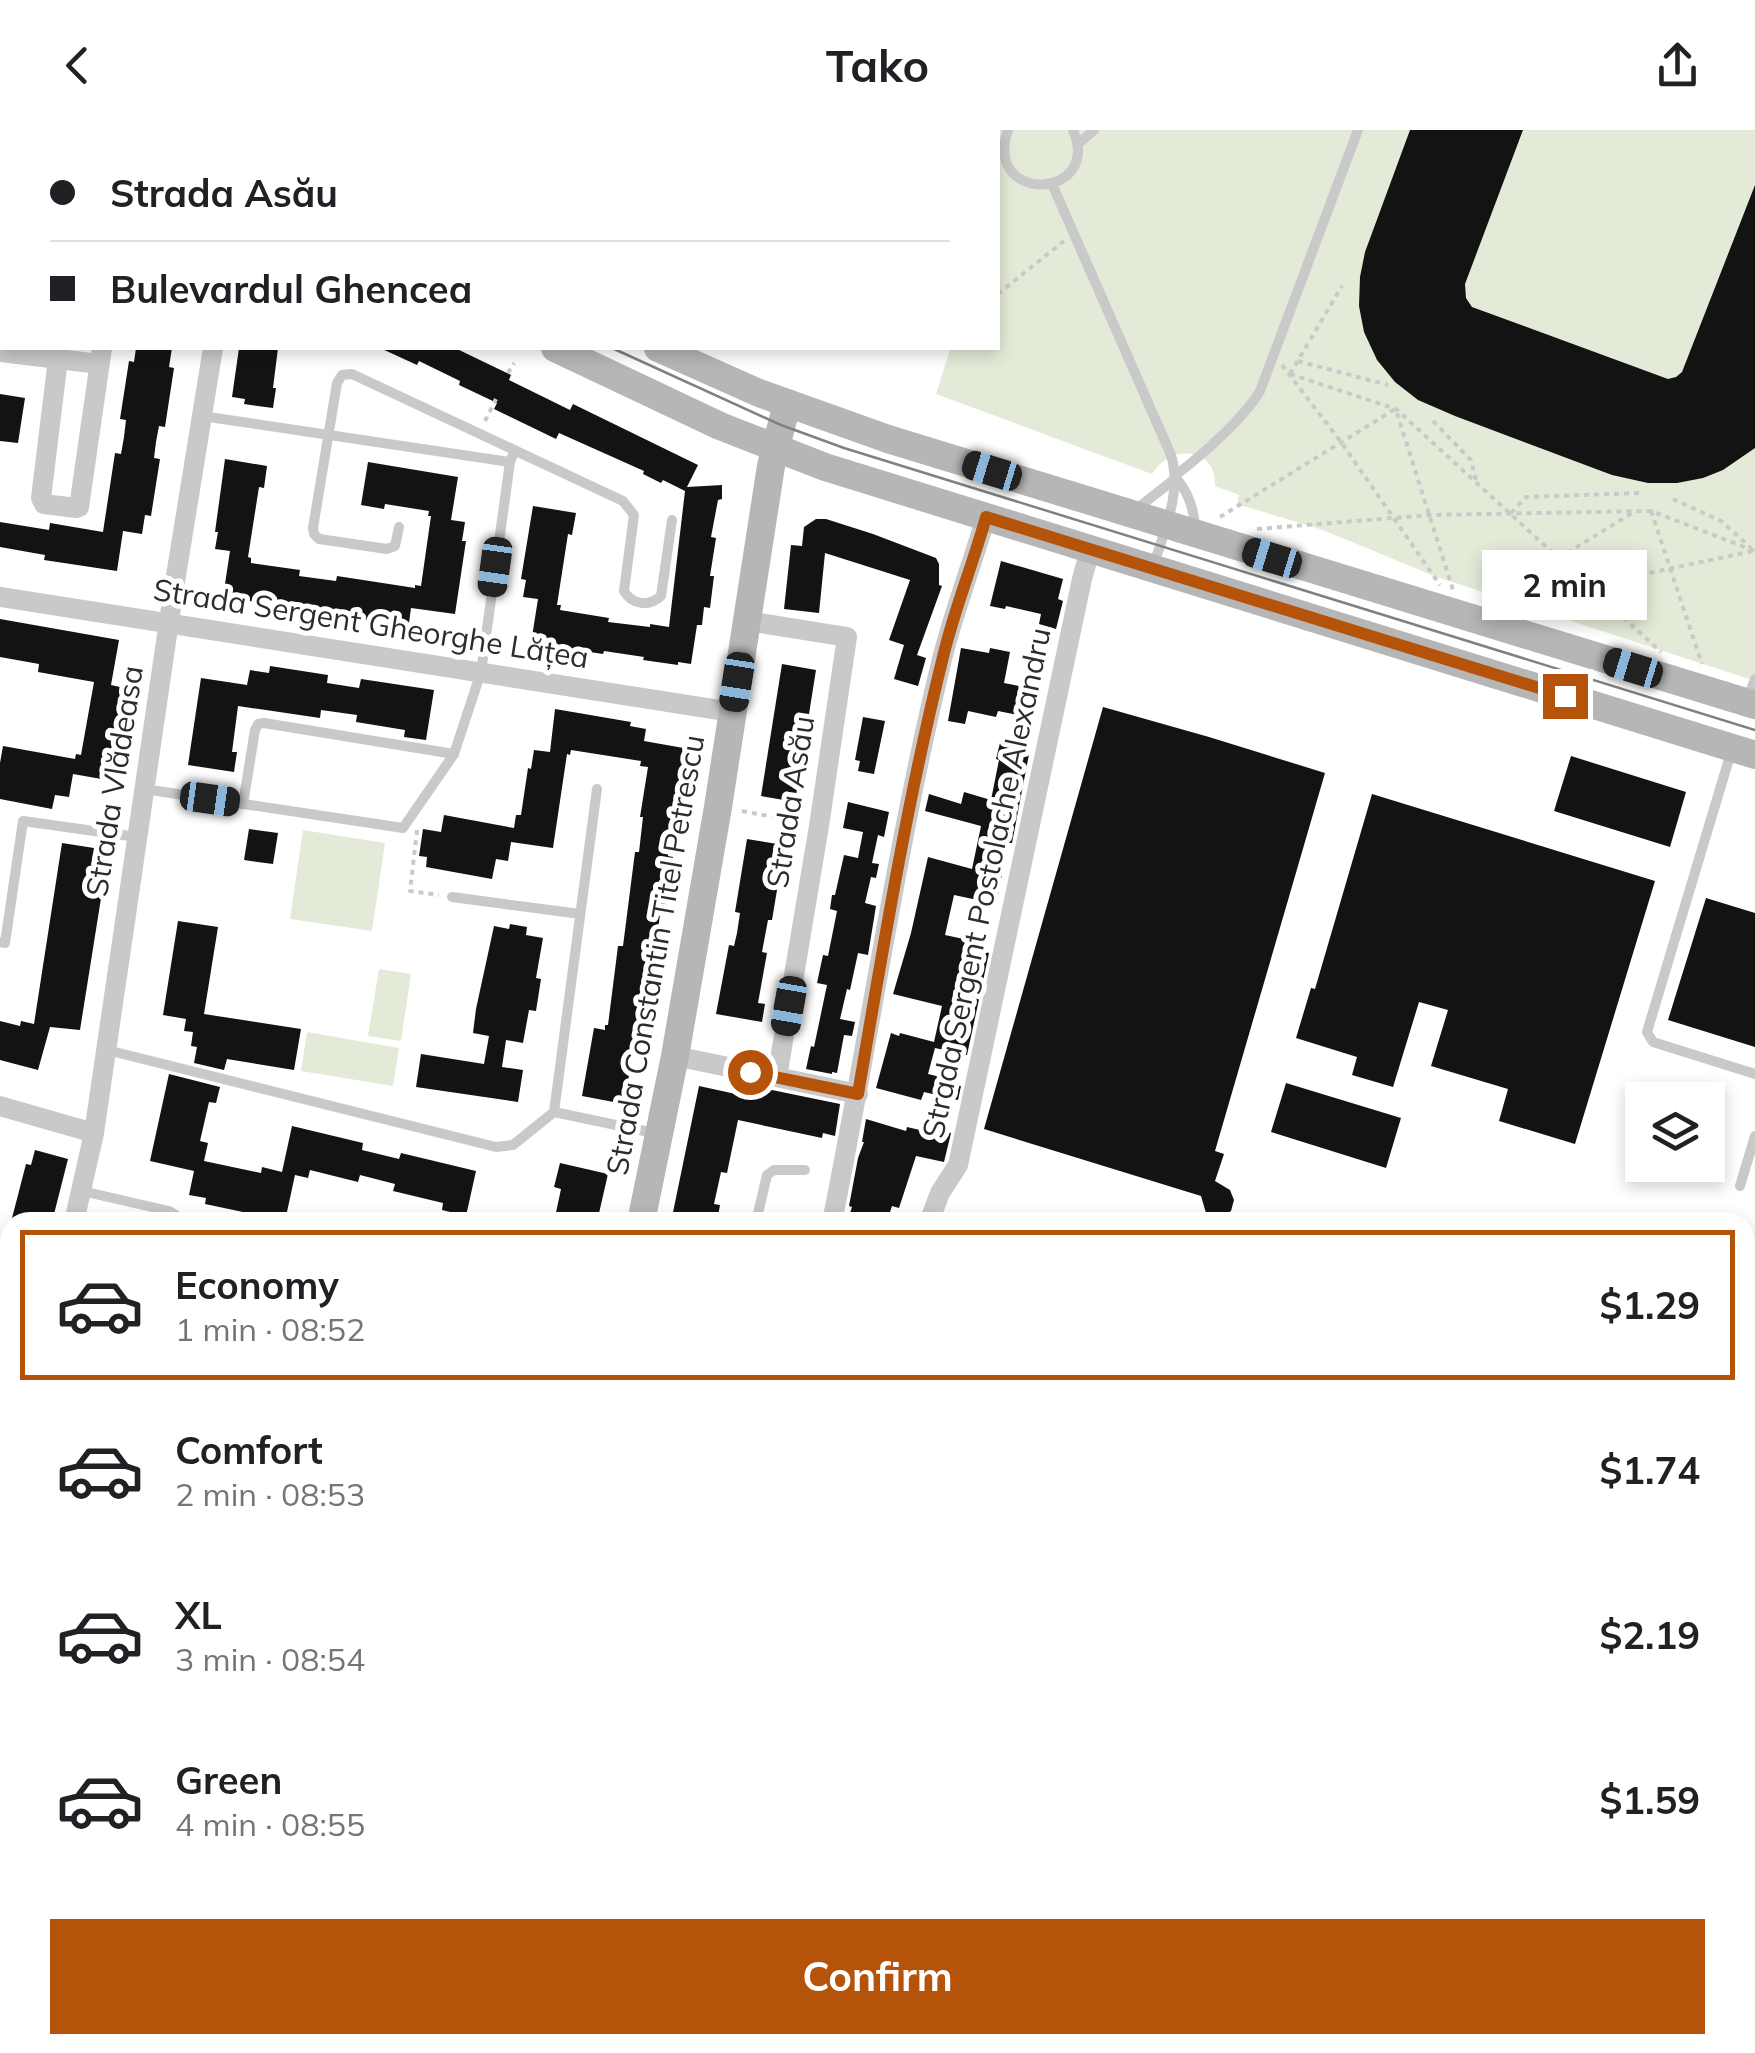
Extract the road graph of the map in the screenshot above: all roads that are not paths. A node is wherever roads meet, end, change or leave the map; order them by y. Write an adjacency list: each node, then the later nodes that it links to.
1 (1008, 130): 6 (lane)
2 (1073, 130): 5 (lane)
3 (1094, 130): 5 (lane)
4 (1358, 130): 20 (lane)
5 (1078, 144): 6 (lane)
6 (1052, 184): 20 (lane)
7 (213, 350): 15 (street, Strada Vlădeasa)
8 (559, 350): 13 (main road)
9 (663, 350): 14 (main road)
10 (0, 352): 12 (street)
11 (100, 356): 12 (street); 12 (street)
12 (58, 360)
13 (606, 372): 17 (main road); 21 (main road)
14 (787, 404): 17 (main road, Strada Constantin Titel Petrescu); 22 (main road)
15 (201, 416): 16 (lane); 32 (street, Strada Vlădeasa)
16 (328, 435): 18 (lane); 19 (lane); 26 (lane)
17 (774, 448): 21 (main road, Strada Constantin Titel Petrescu); 23 (main road)
18 (515, 450): 19 (lane); 24 (lane)
19 (510, 462): 33 (lane)
20 (1177, 476): 22 (lane); 25 (lane); 27 (lane)
21 (764, 505): 31 (main road, Strada Constantin Titel Petrescu)
22 (1130, 514): 25 (main road)
23 (986, 517): 28 (main road); 49 (street)
24 (672, 520)
25 (1166, 526): 27 (main road); 29 (lane)
26 (399, 528)
27 (1196, 535): 34 (main road)
28 (1090, 550): 29 (main road); 63 (street, Strada Sergent Postolache Alexandru)
29 (1153, 569): 36 (main road)
30 (0, 597): 32 (street, Strada Sergent Gheorghe Lățea)
31 (746, 620): 35 (main road, Strada Constantin Titel Petrescu); 48 (street, Strada Asău)
32 (170, 622): 33 (street, Strada Sergent Gheorghe Lățea); 38 (street, Strada Vlădeasa)
33 (481, 672): 35 (street, Strada Sergent Gheorghe Lățea); 37 (lane)
34 (1752, 696)
35 (732, 712): 46 (main road, Strada Constantin Titel Petrescu)
36 (1744, 752): 47 (lane)
37 (454, 754): 40 (lane); 40 (lane)
38 (144, 789): 40 (lane); 41 (street, Strada Vlădeasa)
39 (597, 789): 43 (lane)
40 (242, 804)
41 (137, 836): 44 (lane); 45 (street, Strada Vlădeasa)
42 (452, 897): 43 (lane)
43 (580, 914): 51 (lane)
44 (0, 942)
45 (106, 1049): 51 (lane); 52 (street, Strada Vlădeasa)
46 (675, 1056): 48 (street); 53 (main road, Strada Constantin Titel Petrescu)
47 (1755, 1074)
48 (776, 1077): 49 (street)
49 (858, 1094): 62 (street)
50 (0, 1106): 52 (street)
51 (554, 1112): 53 (lane)
52 (94, 1133): 57 (street, Strada Vlădeasa)
53 (659, 1134): 60 (main road, Strada Constantin Titel Petrescu)
54 (1755, 1136): 56 (lane)
55 (805, 1170): 61 (lane)
56 (1740, 1186)
57 (82, 1191): 58 (street, Strada Vlădeasa); 59 (lane)
58 (77, 1212)
59 (171, 1212)
60 (643, 1212)
61 (758, 1212)
62 (834, 1212)
63 (933, 1212)

